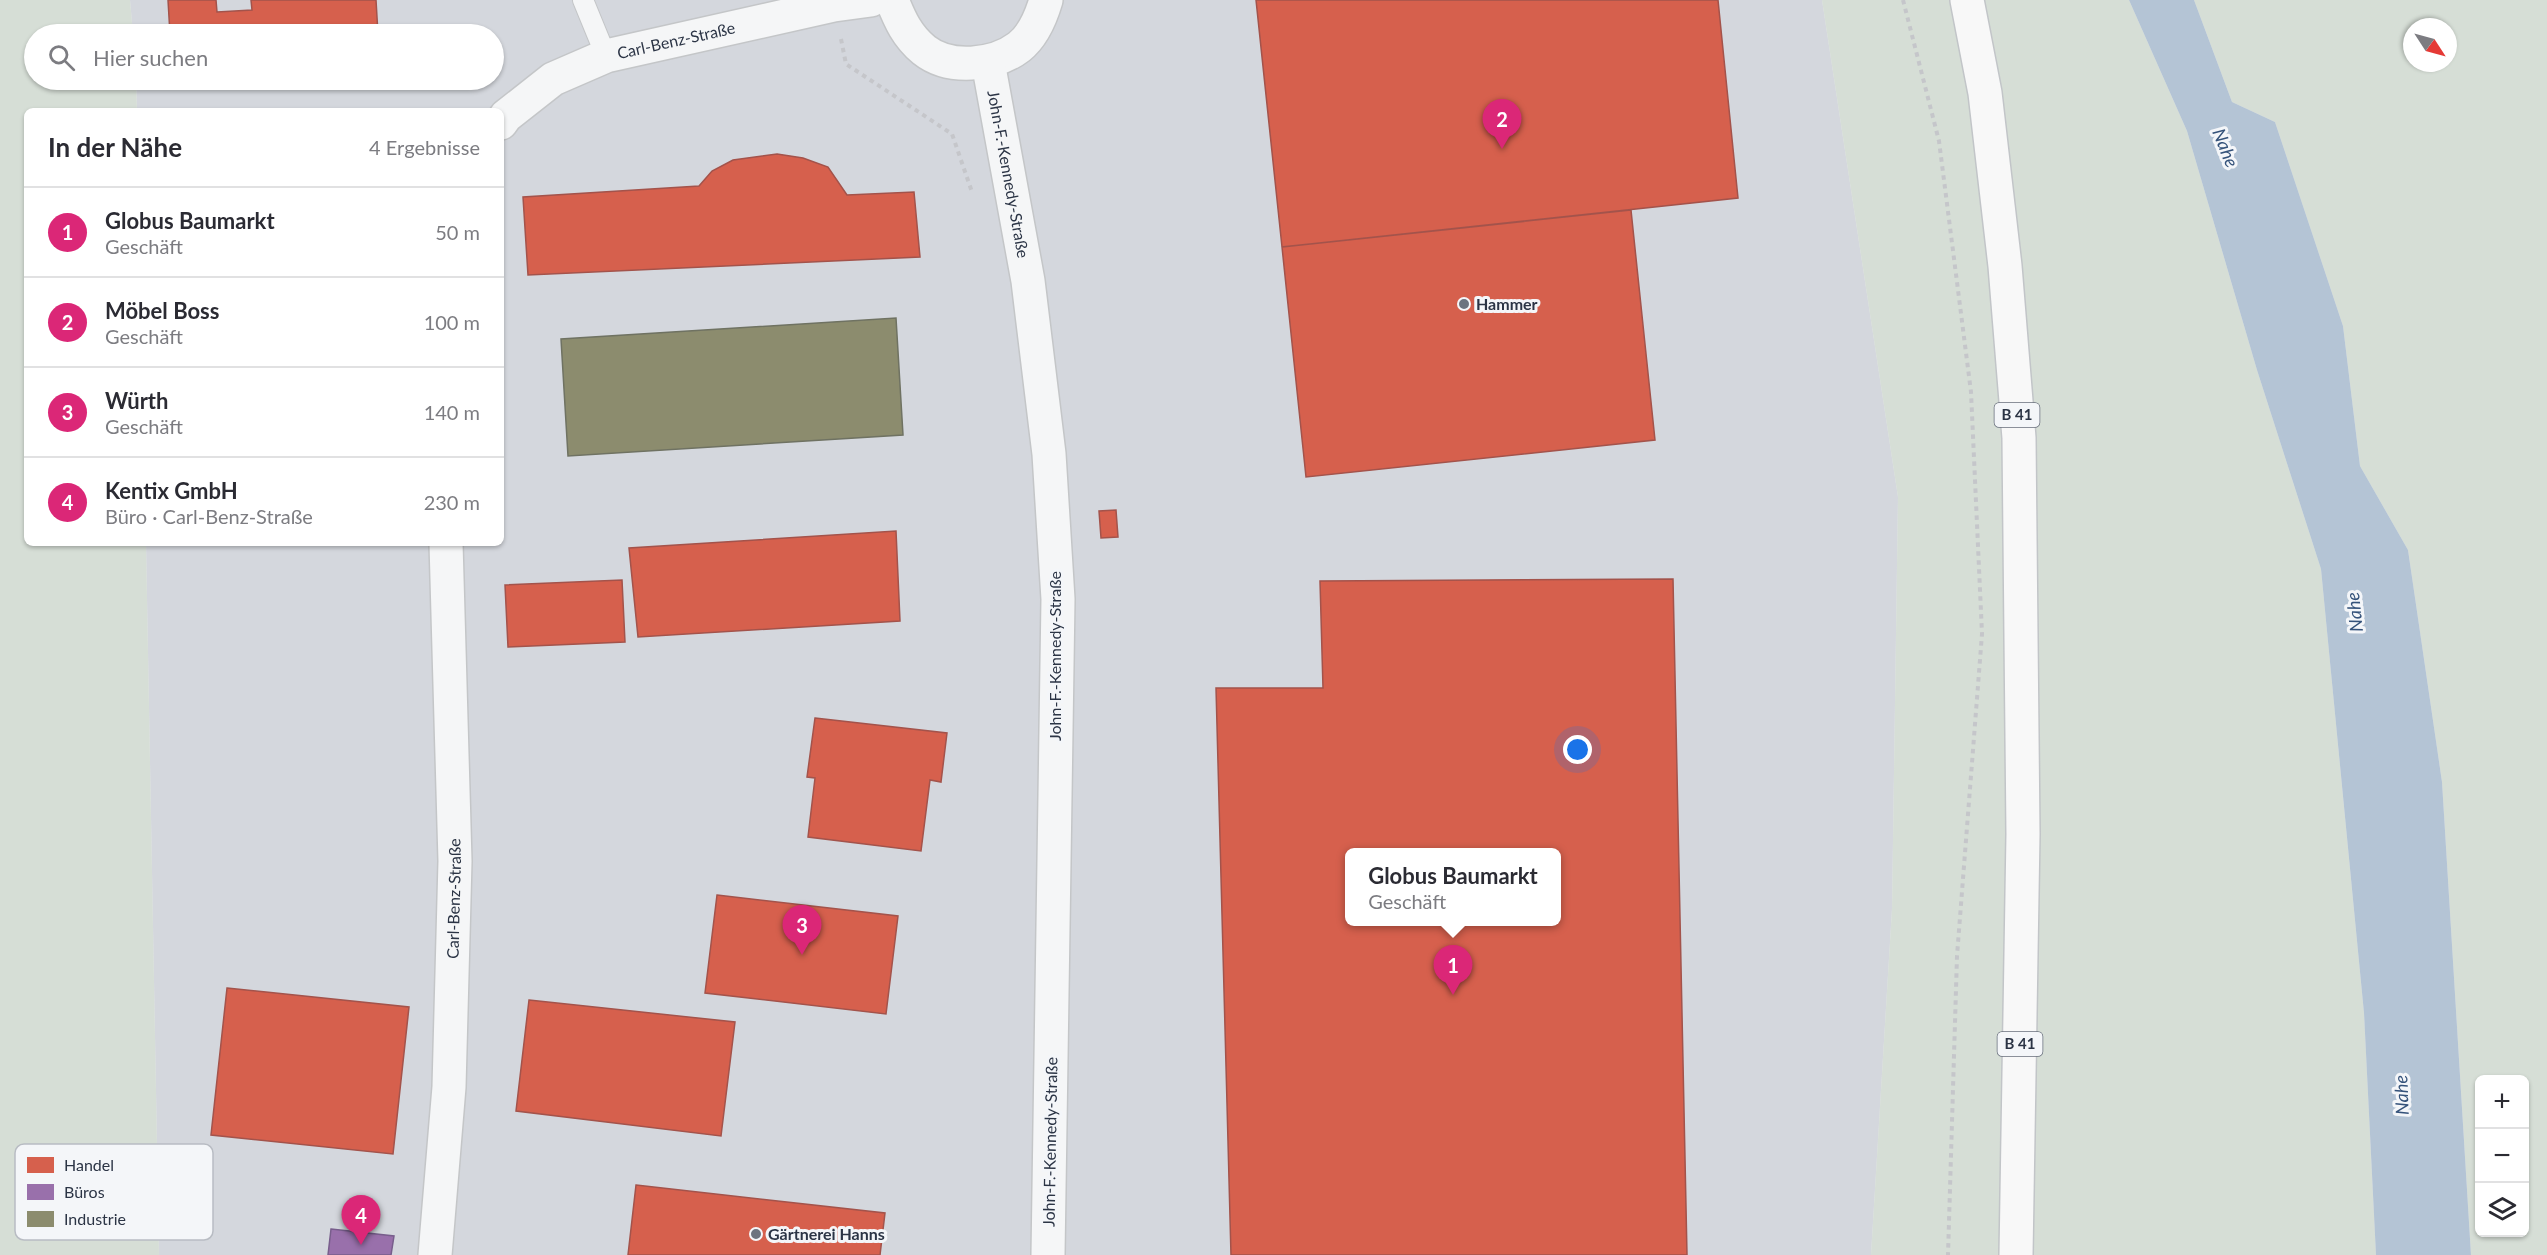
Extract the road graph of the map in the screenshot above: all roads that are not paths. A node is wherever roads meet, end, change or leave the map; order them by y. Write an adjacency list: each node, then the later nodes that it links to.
1 (871, 0): 6 (street, Carl-Benz-Straße)
2 (892, 0): 8 (street)
3 (1046, 0): 8 (street)
4 (1967, 0): 13 (main road, B 41)
5 (587, 5): 7 (lane)
6 (779, 8): 7 (street, Carl-Benz-Straße)
7 (606, 56): 9 (street, Carl-Benz-Straße)
8 (988, 63): 12 (street, John-F.-Kennedy-Straße)
9 (504, 119)
10 (446, 546): 11 (street, Carl-Benz-Straße)
11 (435, 1255)
12 (1048, 1255)
13 (2016, 1255)

